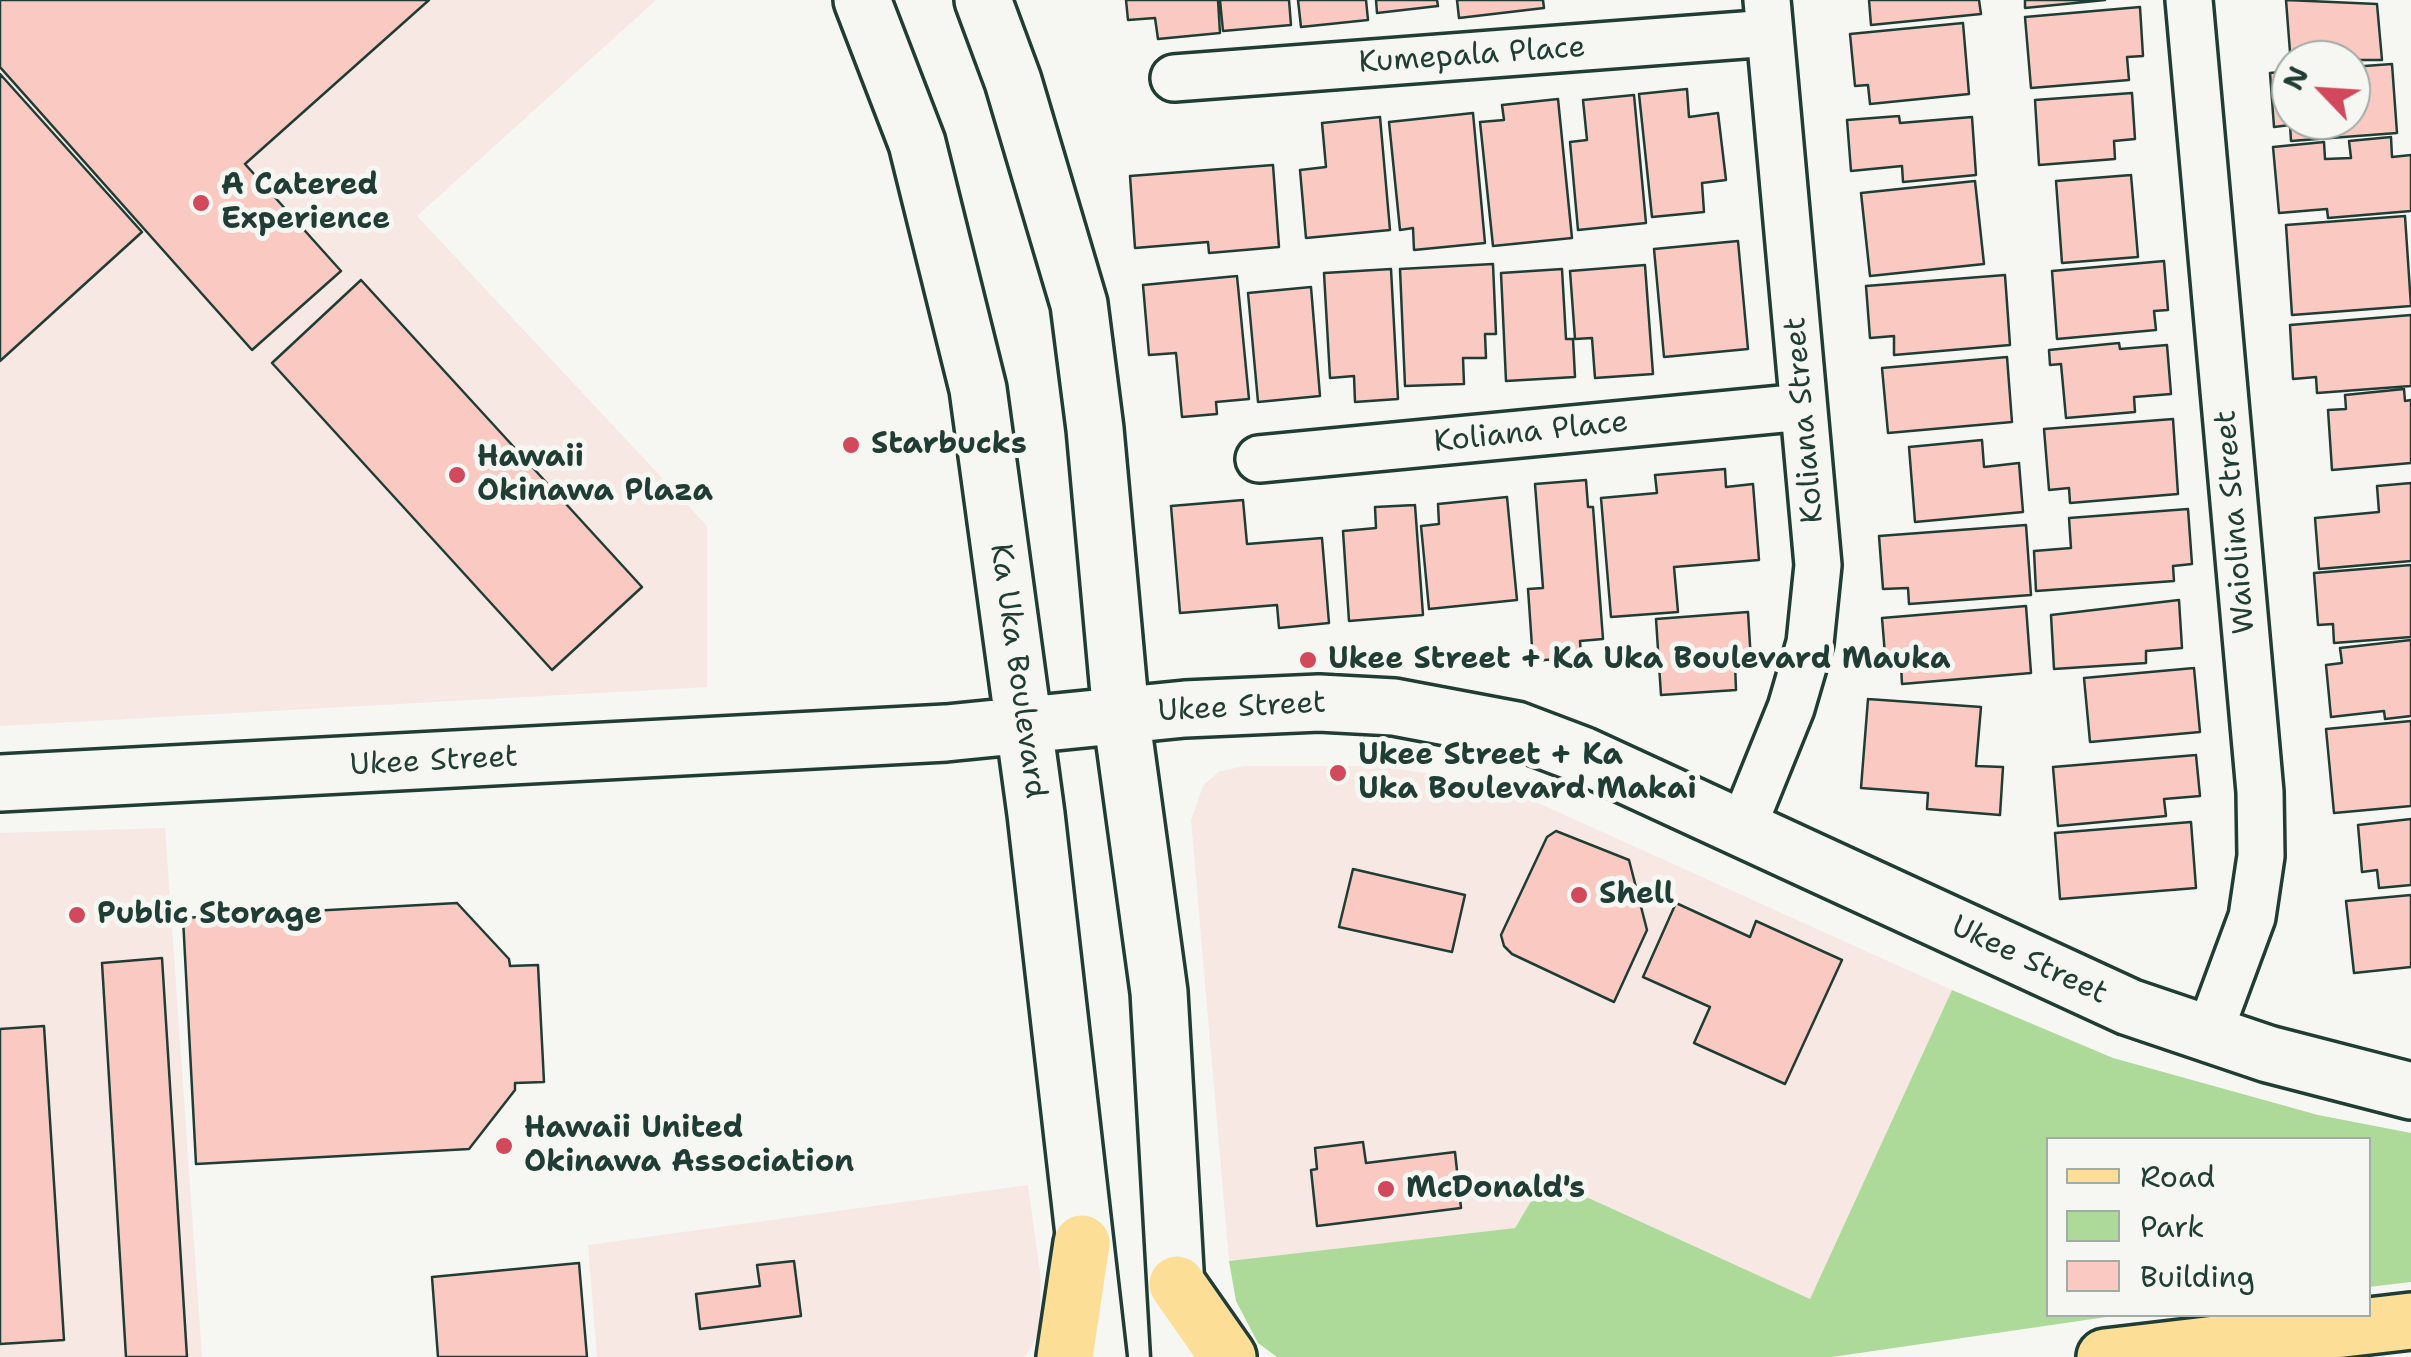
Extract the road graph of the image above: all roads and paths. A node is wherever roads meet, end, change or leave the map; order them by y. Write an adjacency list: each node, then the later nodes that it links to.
1 (862, 0): 9 (main road, Ka Uka Boulevard)
2 (984, 0): 8 (main road)
3 (2189, 0): 12 (street, Waiolina Street)
4 (1769, 16): 5 (street, Kumepala Place); 6 (street, Koliana Street)
5 (1174, 78)
6 (1803, 407): 7 (street, Koliana Place); 11 (street, Koliana Street)
7 (1259, 459)
8 (1120, 715): 9 (main road, Ukee Street); 11 (main road, Ukee Street); 15 (main road)
9 (1025, 725): 10 (main road, Ukee Street); 14 (main road, Ka Uka Boulevard)
10 (0, 783)
11 (1742, 829): 12 (main road, Ukee Street)
12 (2208, 1036): 13 (main road, Ukee Street)
13 (2411, 1091)
14 (1082, 1243): 17 (main road); 18 (main road, Ka Uka Boulevard)
15 (1177, 1284): 19 (main road); 20 (main road)
16 (2411, 1322): 21 (main road)
17 (1065, 1357)
18 (1098, 1357)
19 (1180, 1357)
20 (1228, 1357)
21 (2105, 1357)

